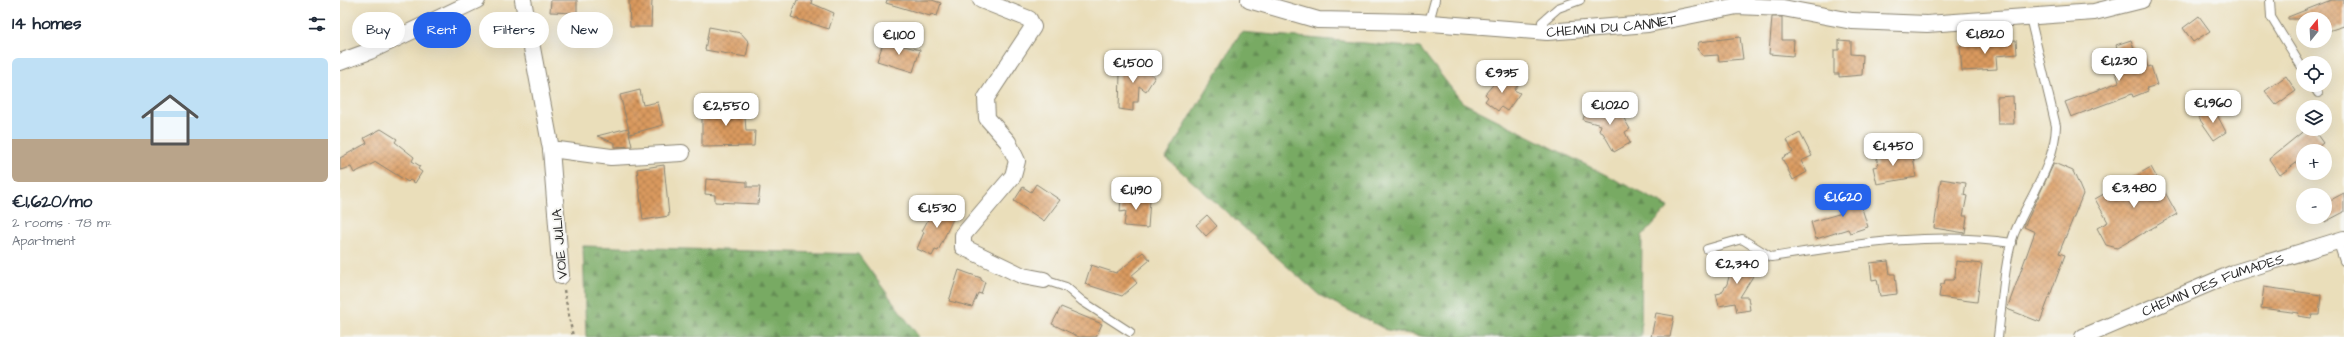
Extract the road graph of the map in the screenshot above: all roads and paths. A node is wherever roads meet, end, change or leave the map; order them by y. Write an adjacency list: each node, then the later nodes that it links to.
1 (477, 0): 13 (street)
2 (523, 0): 14 (street, VOIE JULIA)
3 (982, 0): 21 (street)
4 (1249, 0): 10 (street, CHEMIN DU CANNET)
5 (1435, 0): 10 (lane)
6 (1580, 0): 11 (lane)
7 (2142, 0): 9 (street, CHEMIN DU CANNET)
8 (2270, 0): 12 (lane)
9 (2030, 17): 11 (street, CHEMIN DU CANNET); 17 (lane)
10 (1429, 22): 11 (street, CHEMIN DU CANNET)
11 (1548, 32)
12 (2296, 58)
13 (340, 62)
14 (551, 149): 15 (street); 20 (street, VOIE JULIA)
15 (682, 153)
16 (2341, 239): 19 (lane); 25 (street, CHEMIN DES FUMADES)
17 (2012, 243): 18 (lane); 24 (lane)
18 (1707, 249)
19 (2344, 261)
20 (561, 276): 23 (path, VOIE JULIA)
21 (1044, 280): 22 (lane)
22 (1130, 332)
23 (573, 337)
24 (1998, 337)
25 (2083, 337)

